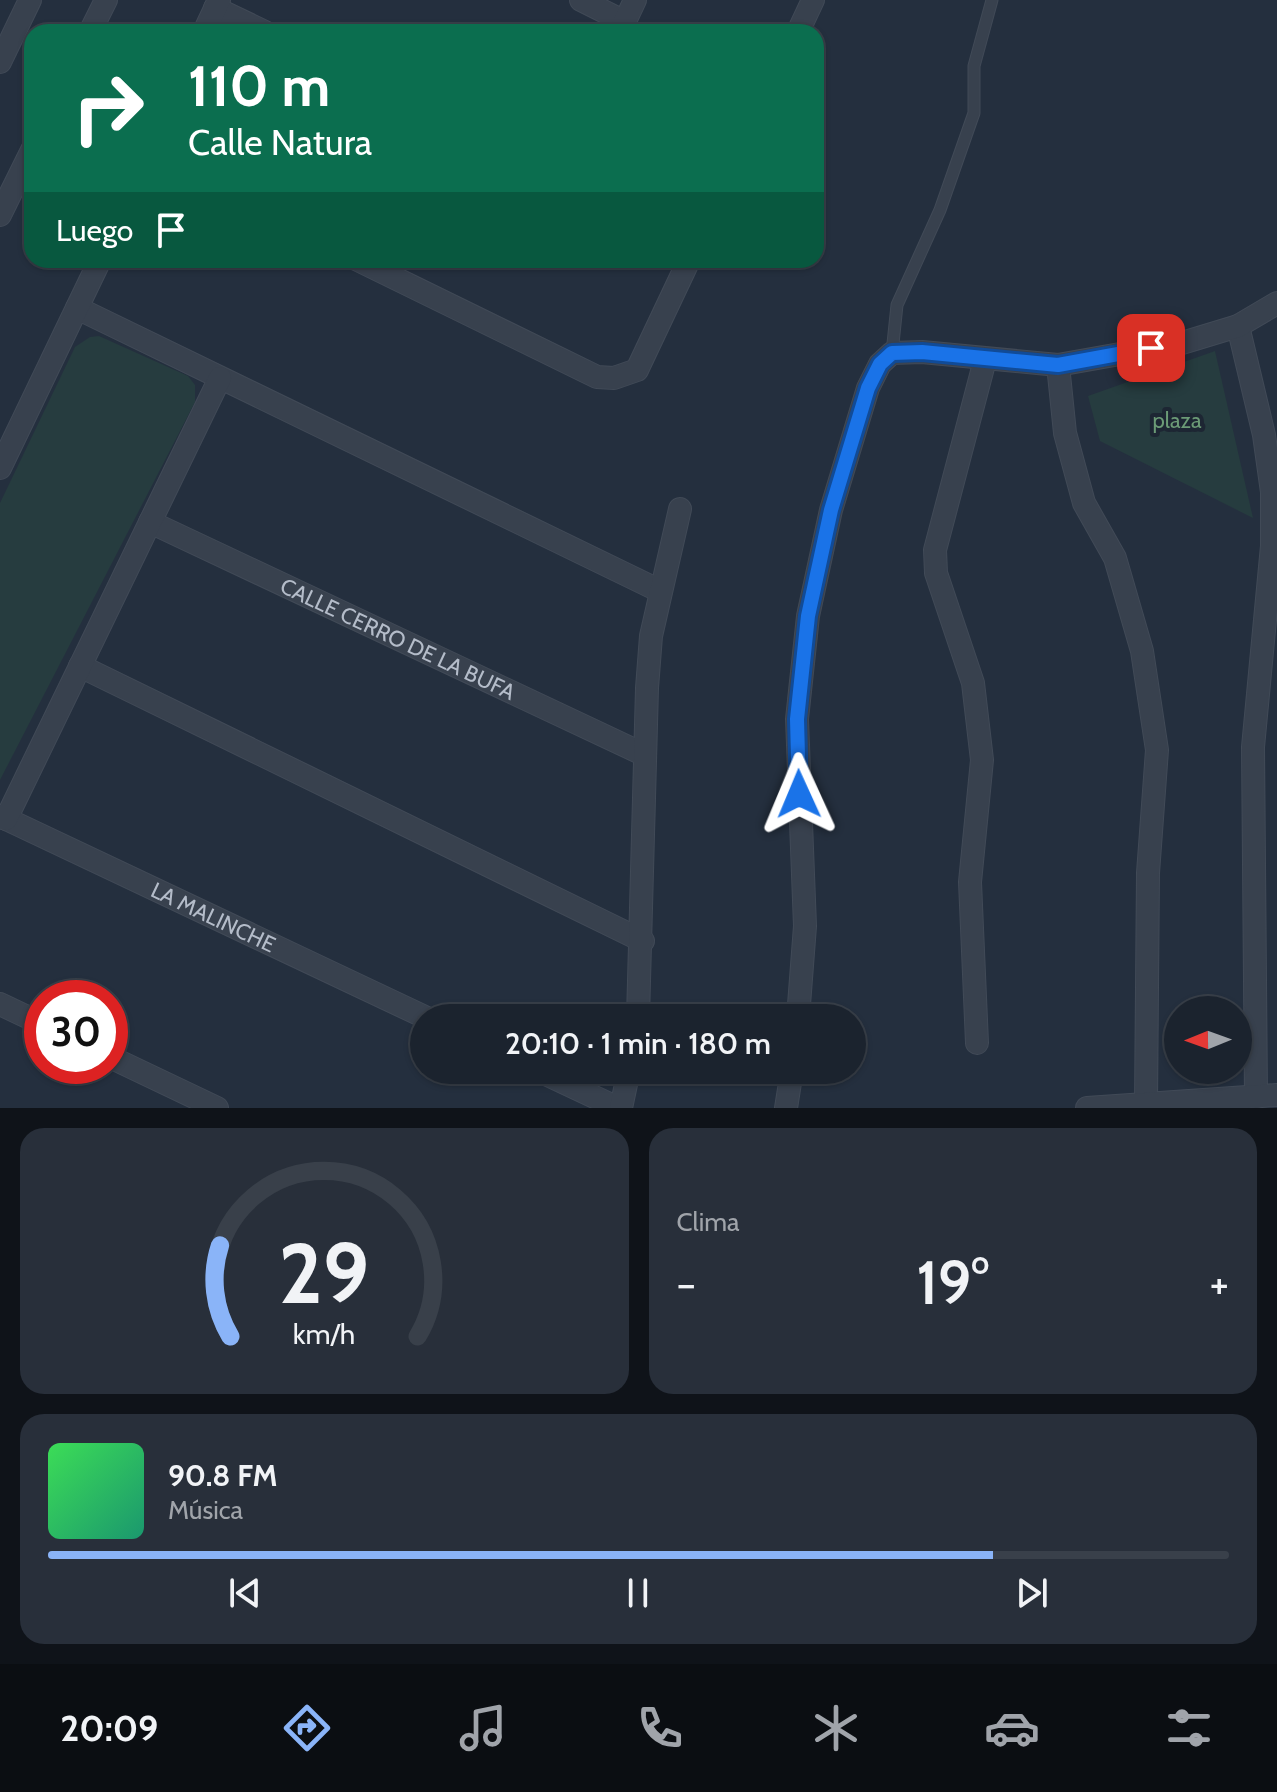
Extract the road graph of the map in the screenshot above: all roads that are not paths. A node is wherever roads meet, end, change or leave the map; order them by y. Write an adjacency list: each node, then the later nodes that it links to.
1 (30, 0): 14 (street)
2 (106, 0): 8 (street)
3 (581, 0): 11 (street)
4 (635, 0): 12 (street)
5 (813, 0): 13 (street)
6 (992, 0): 23 (lane)
7 (217, 4): 9 (street); 10 (street)
8 (94, 24)
9 (208, 24)
10 (251, 24)
11 (618, 24)
12 (624, 24)
13 (802, 24)
14 (0, 62)
15 (24, 166): 16 (street)
16 (0, 215)
17 (96, 268): 21 (street)
18 (374, 268): 19 (street)
19 (685, 268)
20 (1277, 303): 22 (street)
21 (77, 308): 26 (street); 27 (street)
22 (1238, 326): 25 (street); 45 (street)
23 (892, 353): 24 (street); 37 (street)
24 (985, 360): 25 (street); 40 (street)
25 (1058, 365): 46 (street)
26 (220, 378): 29 (street); 30 (street)
27 (0, 468)
28 (680, 509): 30 (street)
29 (150, 522): 31 (street); 32 (street, CALLE CERRO DE LA BUFA)
30 (660, 591): 32 (street)
31 (80, 666): 33 (street); 34 (street)
32 (645, 755): 34 (street)
33 (3, 818): 38 (street, LA MALINCHE)
34 (643, 941): 36 (street)
35 (0, 1004): 39 (street)
36 (639, 1004)
37 (799, 1004)
38 (410, 1010)
39 (24, 1015)
40 (977, 1043)
41 (128, 1066): 47 (street)
42 (567, 1084): 48 (street)
43 (625, 1084): 48 (street)
44 (790, 1084): 49 (street)
45 (1269, 1099): 46 (street)
46 (1146, 1104): 50 (street)
47 (217, 1108)
48 (619, 1108)
49 (786, 1108)
50 (1087, 1108)

